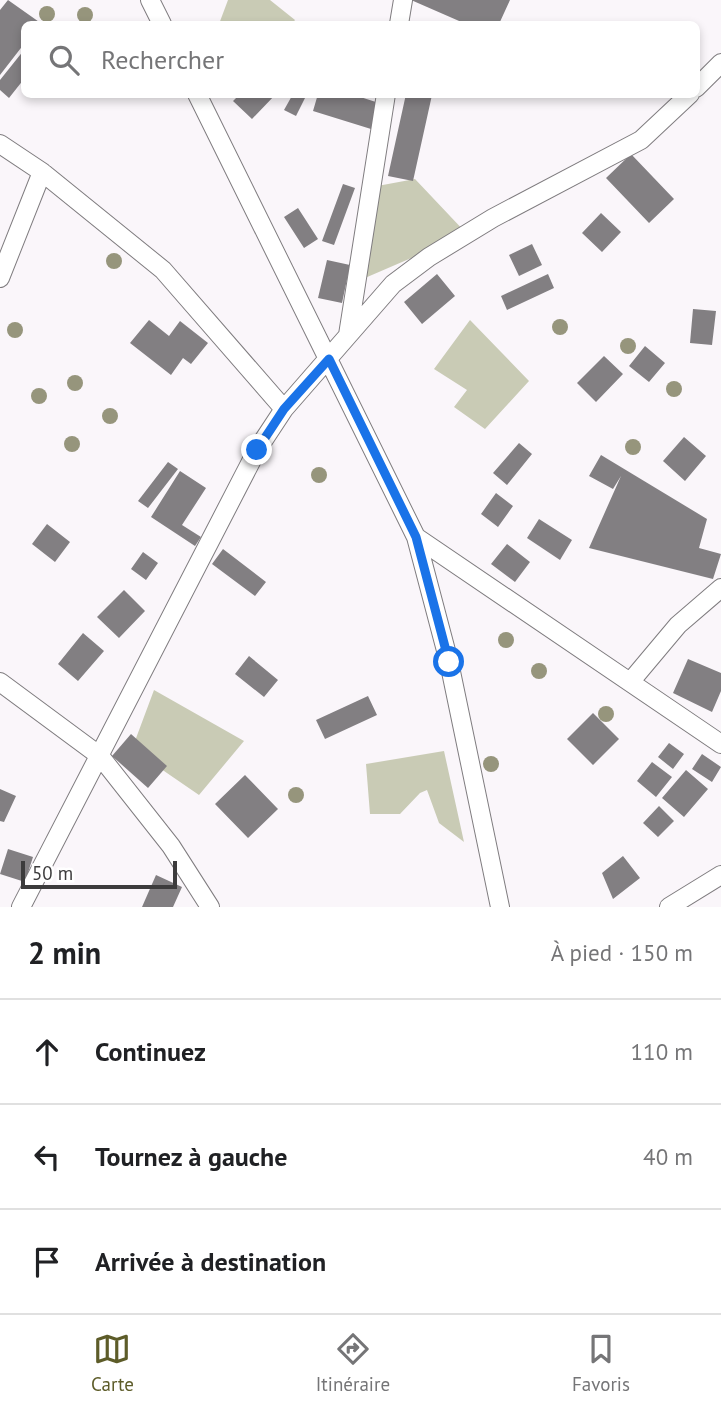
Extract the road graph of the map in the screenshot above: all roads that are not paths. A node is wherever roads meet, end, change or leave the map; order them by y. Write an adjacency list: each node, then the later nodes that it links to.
1 (150, 0): 3 (street)
2 (403, 0): 4 (street)
3 (160, 21)
4 (400, 21)
5 (721, 63): 6 (street)
6 (700, 84)
7 (199, 98): 14 (street)
8 (385, 98): 13 (street)
9 (686, 98): 13 (street)
10 (0, 145): 11 (street)
11 (42, 172): 12 (street); 15 (street)
12 (0, 278)
13 (348, 335): 14 (street)
14 (329, 359): 15 (street); 16 (street)
15 (284, 409): 21 (street)
16 (416, 537): 18 (street); 25 (street)
17 (721, 587): 18 (street)
18 (631, 681): 20 (street)
19 (0, 682): 21 (street)
20 (721, 744)
21 (100, 756): 23 (street); 24 (street)
22 (721, 875): 26 (street)
23 (21, 907)
24 (210, 907)
25 (500, 907)
26 (669, 907)

